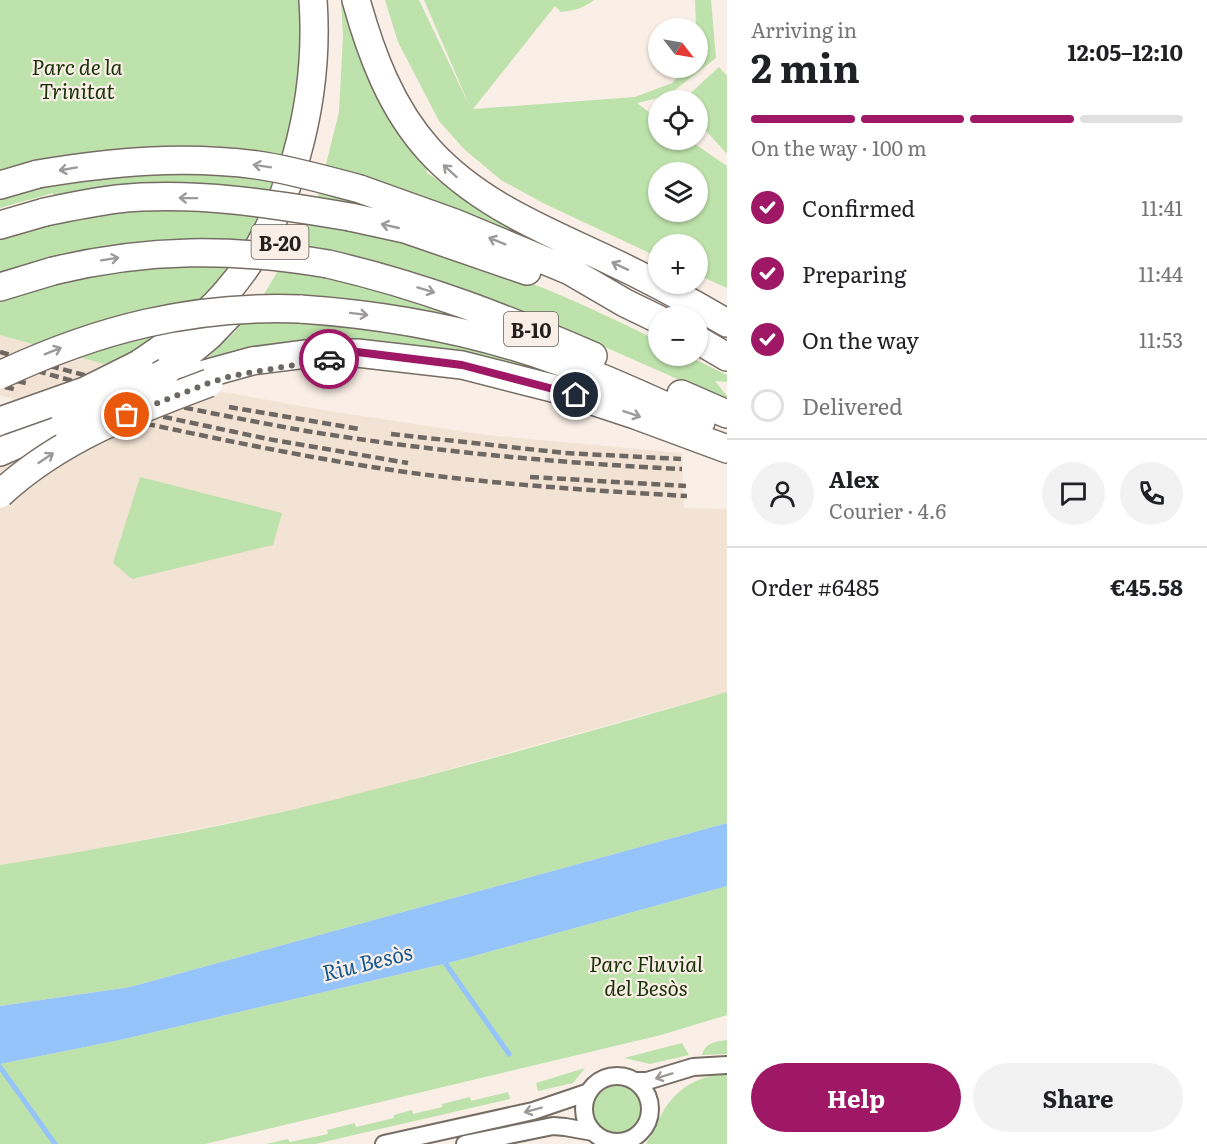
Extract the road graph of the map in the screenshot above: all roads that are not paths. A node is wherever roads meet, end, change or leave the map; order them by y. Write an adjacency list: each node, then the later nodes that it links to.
1 (313, 0): 16 (highway, bridge)
2 (328, 0): 14 (highway, B-20, bridge)
3 (356, 0): 9 (highway, one-way to 3)
4 (0, 185): 7 (highway, one-way to 4, bridge)
5 (0, 225): 7 (highway, B-10, one-way to 5, bridge)
6 (0, 286): 15 (highway, B-10, one-way to 15, bridge)
7 (625, 303): 8 (highway, B-10)
8 (648, 315)
9 (727, 323)
10 (708, 346): 11 (highway)
11 (727, 357)
12 (0, 375): 17 (highway, one-way to 17, bridge)
13 (201, 380): 14 (highway, bridge); 18 (highway, one-way to 18); 20 (highway, one-way to 13, bridge)
14 (118, 400): 19 (highway, B-20, bridge)
15 (727, 414)
16 (0, 421)
17 (727, 433)
18 (727, 449)
19 (0, 452)
20 (0, 494)
21 (727, 1065): 22 (street, one-way to 22)
22 (635, 1081): 23 (street); 24 (street)
23 (589, 1092): 24 (street); 25 (street, one-way to 25)
24 (610, 1140): 26 (street)
25 (384, 1144)
26 (465, 1144)

